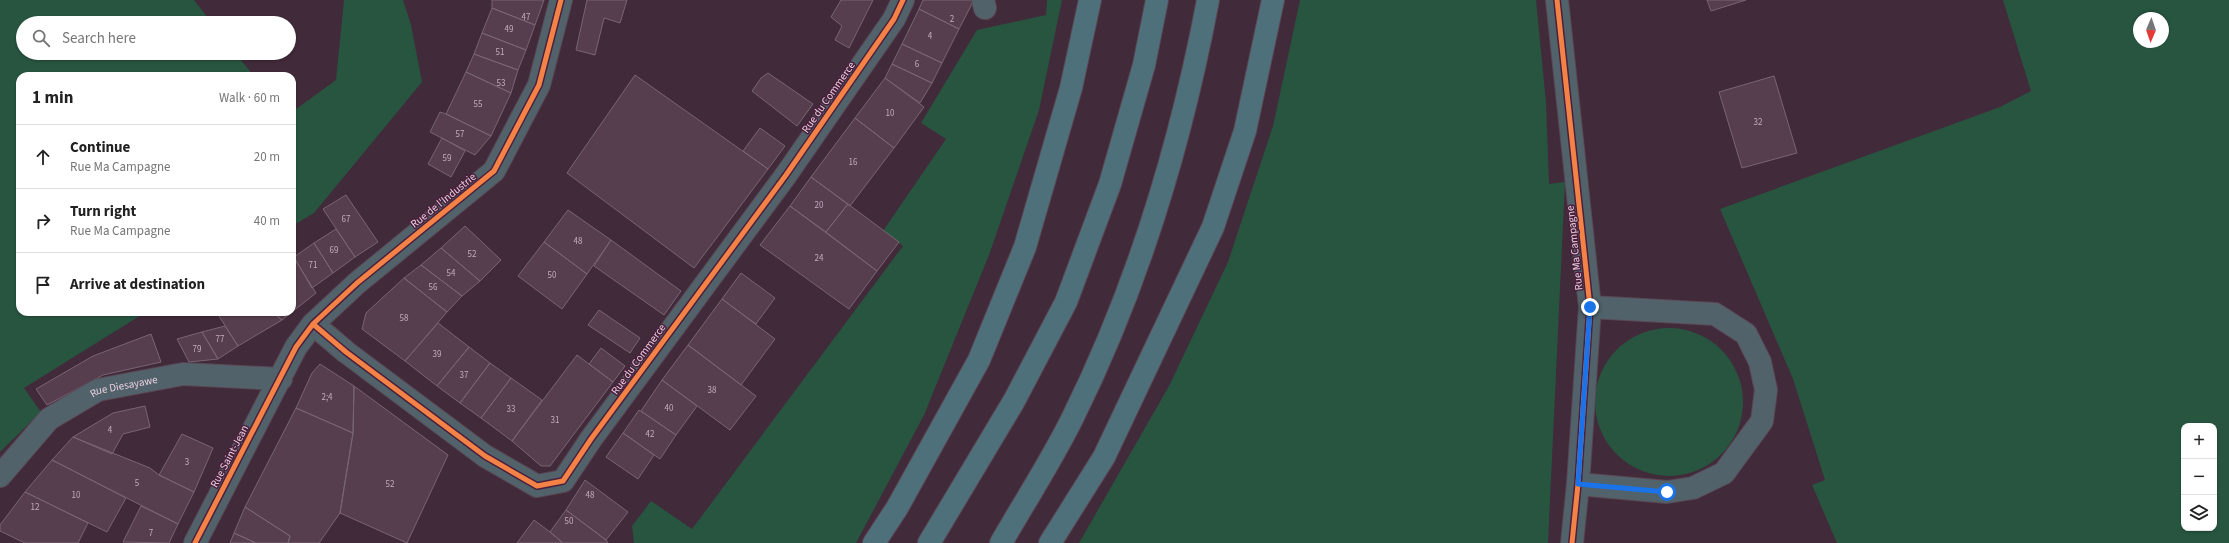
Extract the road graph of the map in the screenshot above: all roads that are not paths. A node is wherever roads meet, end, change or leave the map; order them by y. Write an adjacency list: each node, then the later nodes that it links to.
1 (561, 0): 9 (street, Rue de l'Industrie)
2 (903, 0): 9 (street, Rue du Commerce)
3 (1090, 0): 14 (highway)
4 (1157, 0): 15 (highway)
5 (1208, 0): 16 (highway)
6 (1273, 0): 17 (highway)
7 (1558, 0): 8 (street, Rue Ma Campagne)
8 (1590, 307): 12 (street, Rue Ma Campagne); 12 (street)
9 (313, 324): 10 (street, Rue de l'Industrie)
10 (281, 379): 11 (street, Rue Diesayawe); 13 (street, Rue Saint-Jean)
11 (0, 476)
12 (1578, 484): 18 (street, Rue Ma Campagne)
13 (195, 543)
14 (874, 543)
15 (929, 543)
16 (1001, 543)
17 (1050, 543)
18 (1572, 543)

